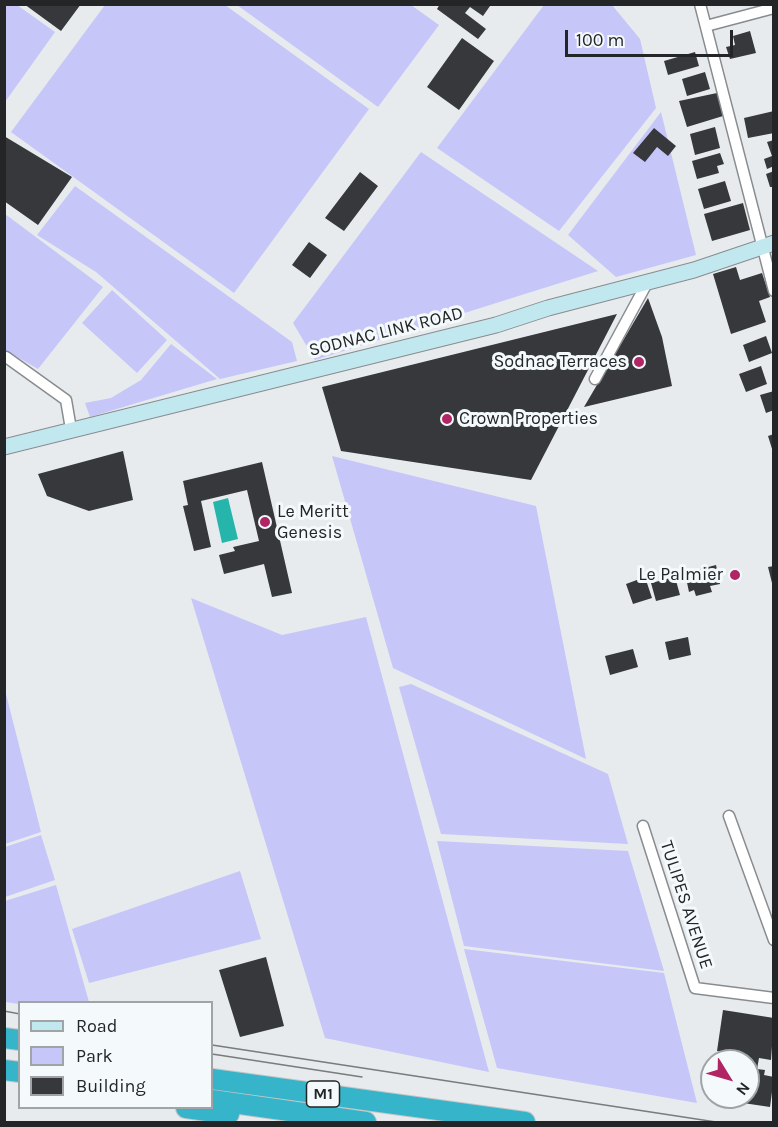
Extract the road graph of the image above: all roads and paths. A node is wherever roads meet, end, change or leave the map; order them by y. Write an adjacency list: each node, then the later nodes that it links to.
1 (700, 4): 3 (street)
2 (774, 8): 3 (street)
3 (706, 26): 4 (street)
4 (768, 245): 5 (main road, SODNAC LINK ROAD); 6 (street)
5 (646, 283): 8 (street); 9 (main road, SODNAC LINK ROAD)
6 (774, 291)
7 (6, 357): 9 (street)
8 (595, 379)
9 (71, 429): 10 (main road, SODNAC LINK ROAD)
10 (4, 447)
11 (729, 816): 13 (street)
12 (643, 826): 14 (street, TULIPES AVENUE)
13 (774, 940)
14 (774, 999)
15 (213, 1071): 19 (highway)
16 (213, 1079): 19 (highway, M1)
17 (213, 1100): 21 (highway, M1)
18 (203, 1109): 20 (highway)
19 (434, 1109): 22 (highway, M1)
20 (315, 1122)
21 (366, 1122)
22 (525, 1122)

